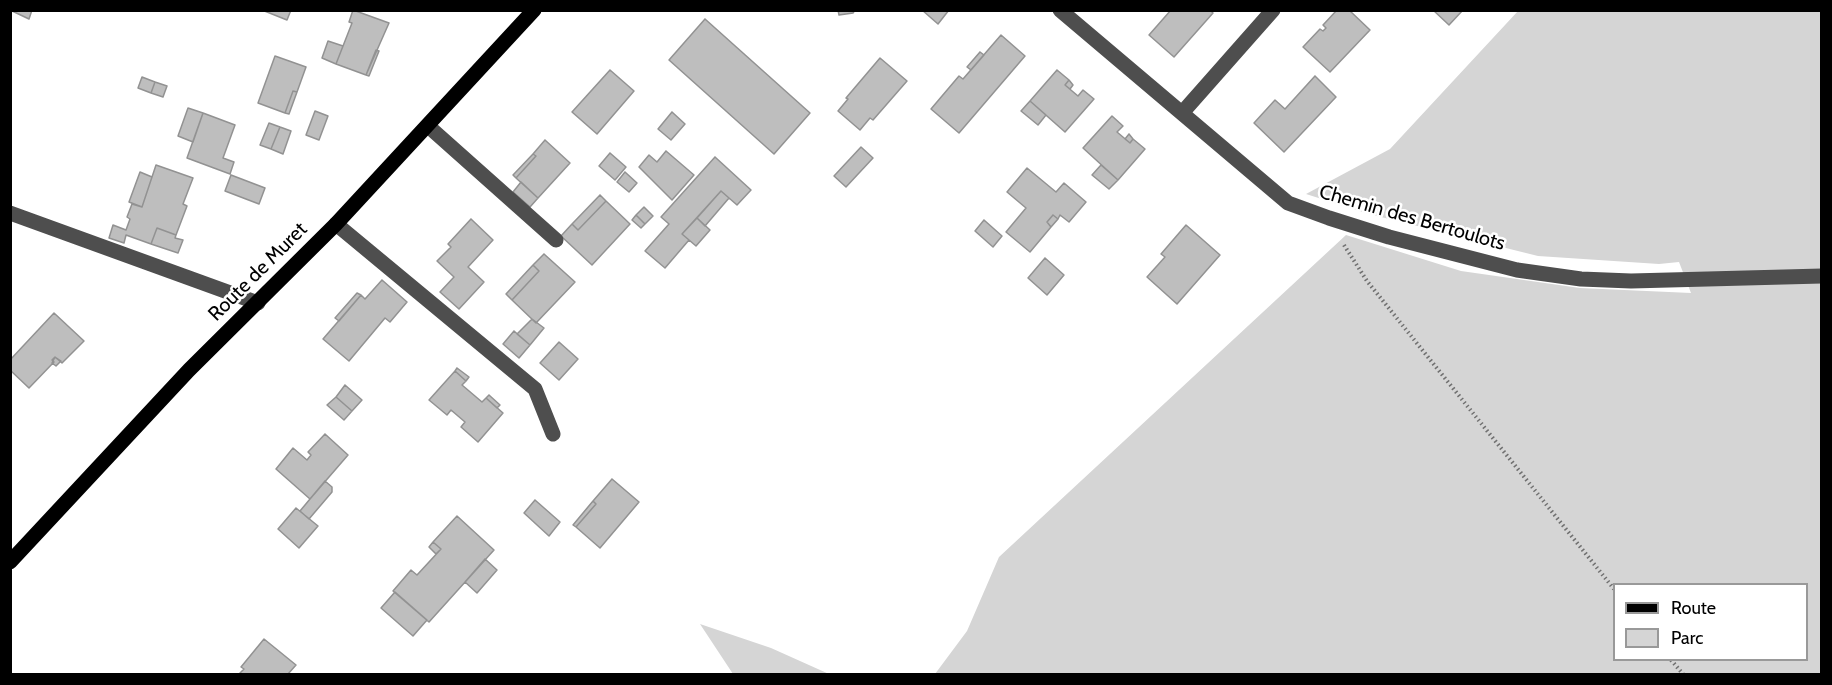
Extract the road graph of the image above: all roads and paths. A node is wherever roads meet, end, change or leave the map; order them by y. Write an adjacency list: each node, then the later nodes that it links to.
1 (534, 10): 5 (main road, Route de Muret)
2 (1060, 10): 4 (street, Chemin des Bertoulots)
3 (1273, 10): 4 (street)
4 (1182, 113): 7 (street, Chemin des Bertoulots)
5 (428, 126): 8 (main road, Route de Muret); 9 (street)
6 (10, 213): 11 (street)
7 (1329, 218): 10 (street, Chemin des Bertoulots); 14 (path)
8 (336, 224): 11 (main road, Route de Muret); 12 (street)
9 (556, 240)
10 (1821, 276)
11 (258, 303): 13 (main road, Route de Muret)
12 (553, 434)
13 (10, 562)
14 (1613, 589)
15 (1672, 661): 16 (path)
16 (1683, 675)

